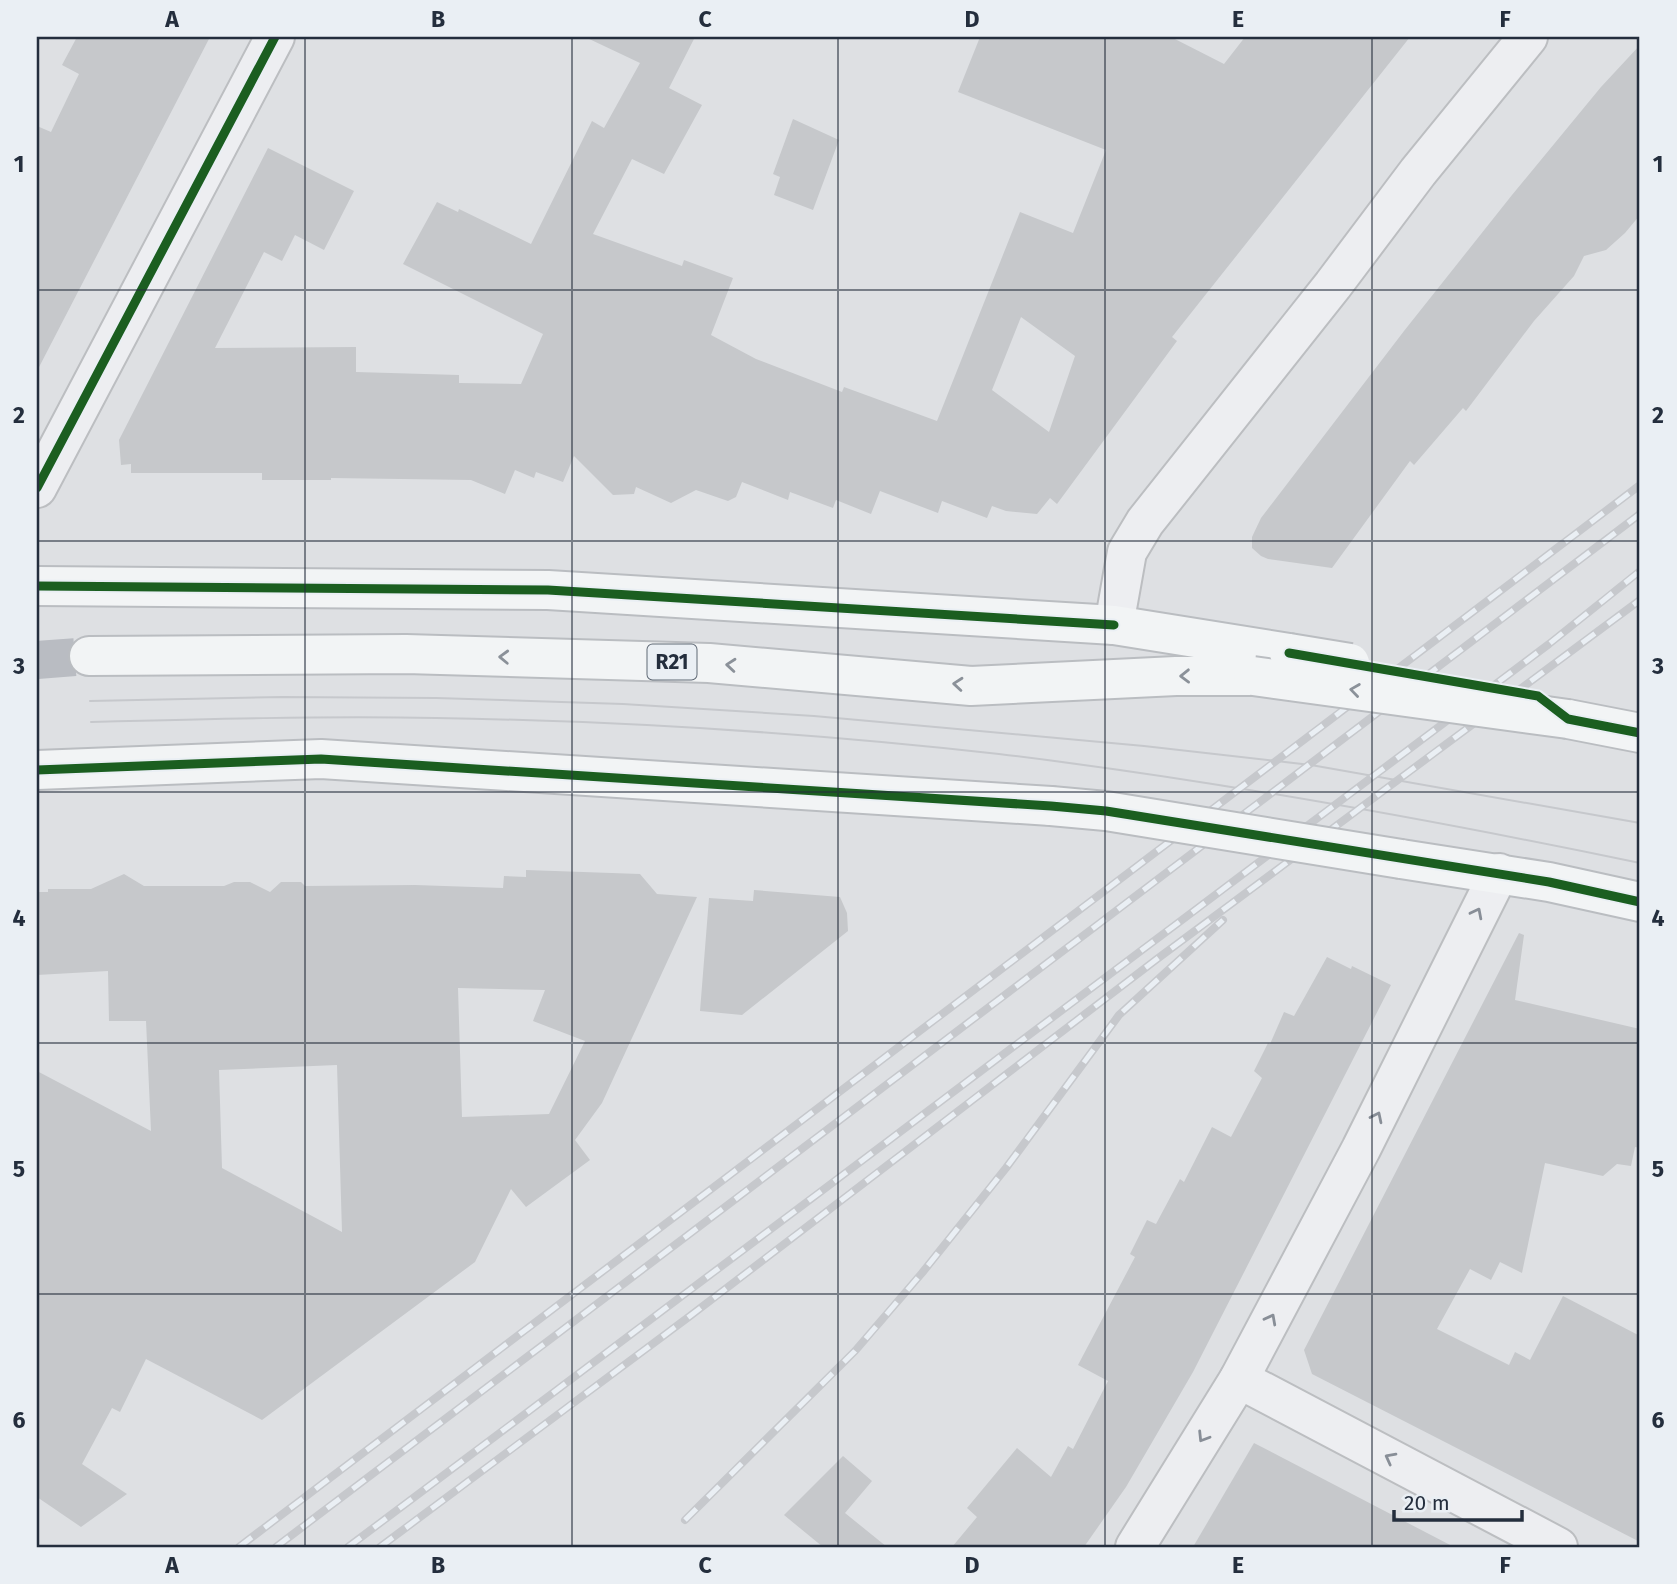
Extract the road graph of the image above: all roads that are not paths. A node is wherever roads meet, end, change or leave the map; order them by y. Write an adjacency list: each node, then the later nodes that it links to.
1 (275, 37): 3 (street)
2 (1528, 37): 5 (street)
3 (37, 488)
4 (37, 586): 5 (main road)
5 (1114, 625): 7 (main road, bridge)
6 (89, 656): 7 (main road, R21, one-way to 6, bridge)
7 (1568, 719): 8 (main road, R21)
8 (1624, 730)
9 (37, 770): 10 (main road, bridge)
10 (1499, 873): 11 (main road); 12 (street, one-way to 10)
11 (1640, 902)
12 (1239, 1379): 13 (street, one-way to 13); 14 (street, one-way to 12)
13 (1135, 1547)
14 (1559, 1547)

